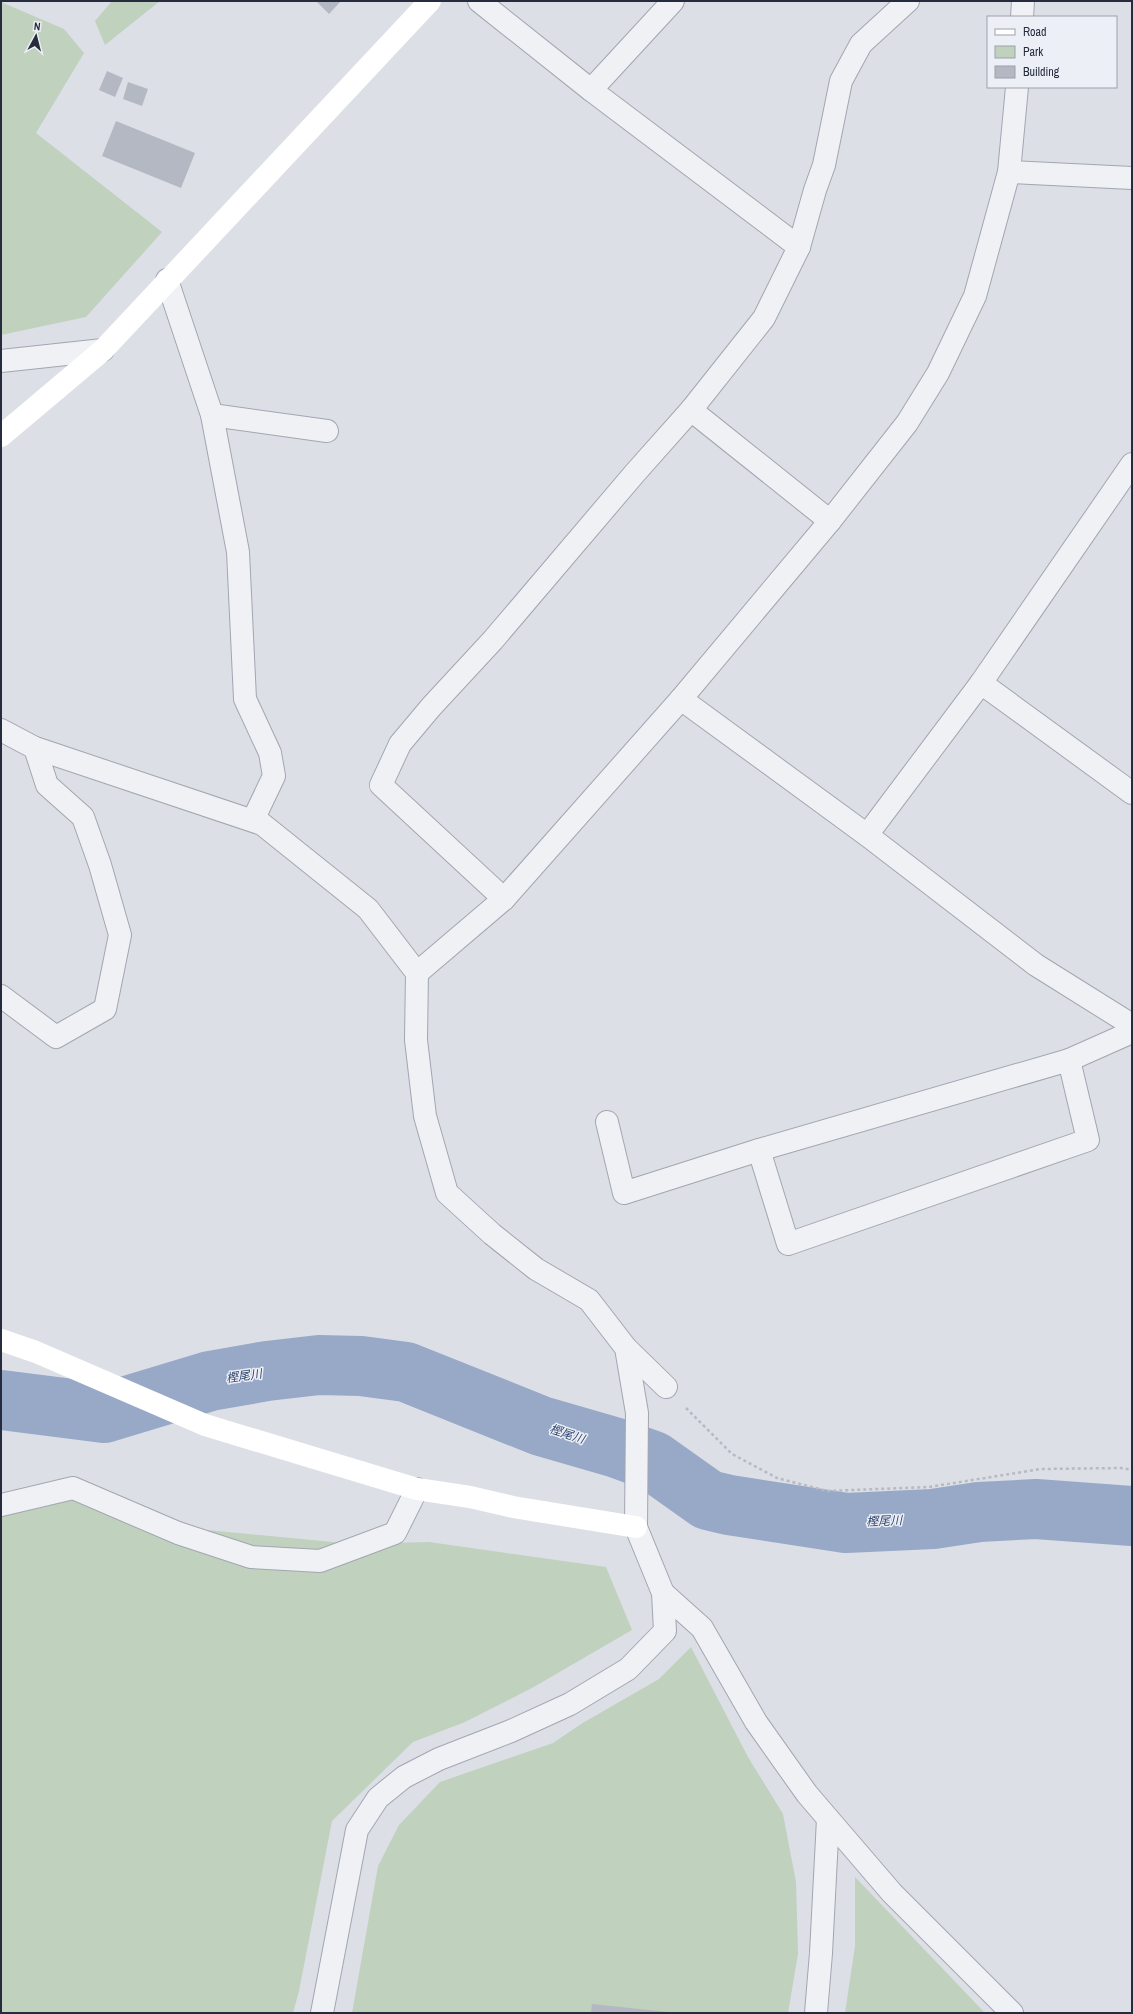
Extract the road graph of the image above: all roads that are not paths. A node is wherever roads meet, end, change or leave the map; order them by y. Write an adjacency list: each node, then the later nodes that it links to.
1 (430, 1): 12 (street)
2 (479, 1): 8 (street)
3 (673, 1): 8 (street)
4 (908, 1): 11 (street)
5 (1023, 1): 6 (street)
6 (1022, 16)
7 (1017, 88): 9 (street)
8 (591, 90): 11 (street)
9 (1008, 172): 10 (street); 20 (street)
10 (1132, 178)
11 (799, 247): 15 (street)
12 (167, 280): 13 (street); 16 (street)
13 (103, 350): 14 (street); 18 (street)
14 (1, 361)
15 (691, 410): 20 (street); 28 (street)
16 (212, 415): 17 (street); 26 (street)
17 (327, 431)
18 (1, 436)
19 (1132, 464): 21 (street)
20 (830, 521): 22 (street)
21 (981, 683): 25 (street); 27 (street)
22 (681, 699): 27 (street); 28 (street)
23 (1, 730): 24 (street)
24 (35, 748): 26 (street); 30 (street)
25 (1132, 793)
26 (253, 820): 29 (street)
27 (867, 835): 31 (street)
28 (504, 899): 29 (street)
29 (417, 973): 37 (street)
30 (1, 996)
31 (1132, 1025)
32 (1132, 1032): 33 (street)
33 (1070, 1060): 35 (street); 35 (street)
34 (607, 1122): 35 (street)
35 (759, 1150)
36 (1, 1340): 39 (street)
37 (626, 1348): 38 (street); 41 (street)
38 (666, 1387)
39 (417, 1489): 40 (street); 41 (street)
40 (1, 1505)
41 (636, 1527): 42 (street)
42 (663, 1594): 43 (street); 44 (street)
43 (828, 1819): 45 (street); 46 (street)
44 (322, 2013)
45 (816, 2013)
46 (1012, 2013)

